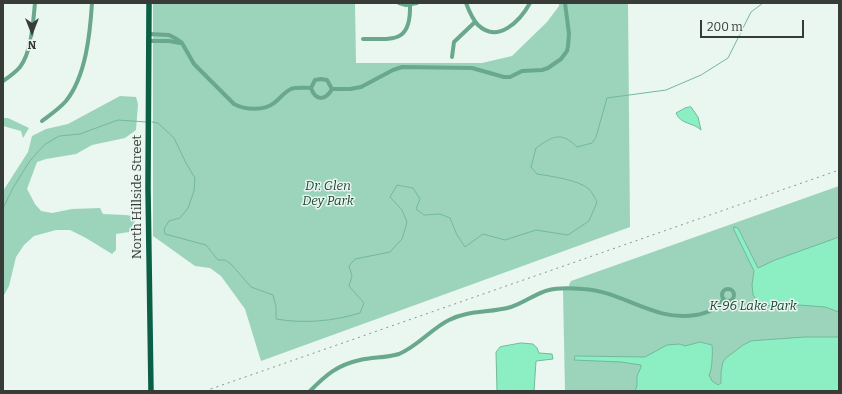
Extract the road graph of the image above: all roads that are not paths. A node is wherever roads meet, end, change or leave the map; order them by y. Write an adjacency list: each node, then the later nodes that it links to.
1 (35, 3): 14 (street)
2 (92, 3): 17 (street)
3 (149, 3): 11 (main road, North Hillside Street)
4 (400, 3): 9 (street)
5 (418, 3): 9 (street)
6 (466, 3): 10 (street)
7 (530, 3): 10 (street)
8 (565, 3): 16 (street)
9 (410, 5): 12 (street)
10 (475, 22): 13 (street)
11 (149, 38): 15 (street); 19 (main road, North Hillside Street)
12 (363, 39)
13 (452, 57)
14 (3, 81)
15 (310, 88): 16 (street); 16 (street)
16 (332, 89)
17 (42, 121)
18 (724, 299): 20 (street)
19 (151, 391)
20 (310, 391)

